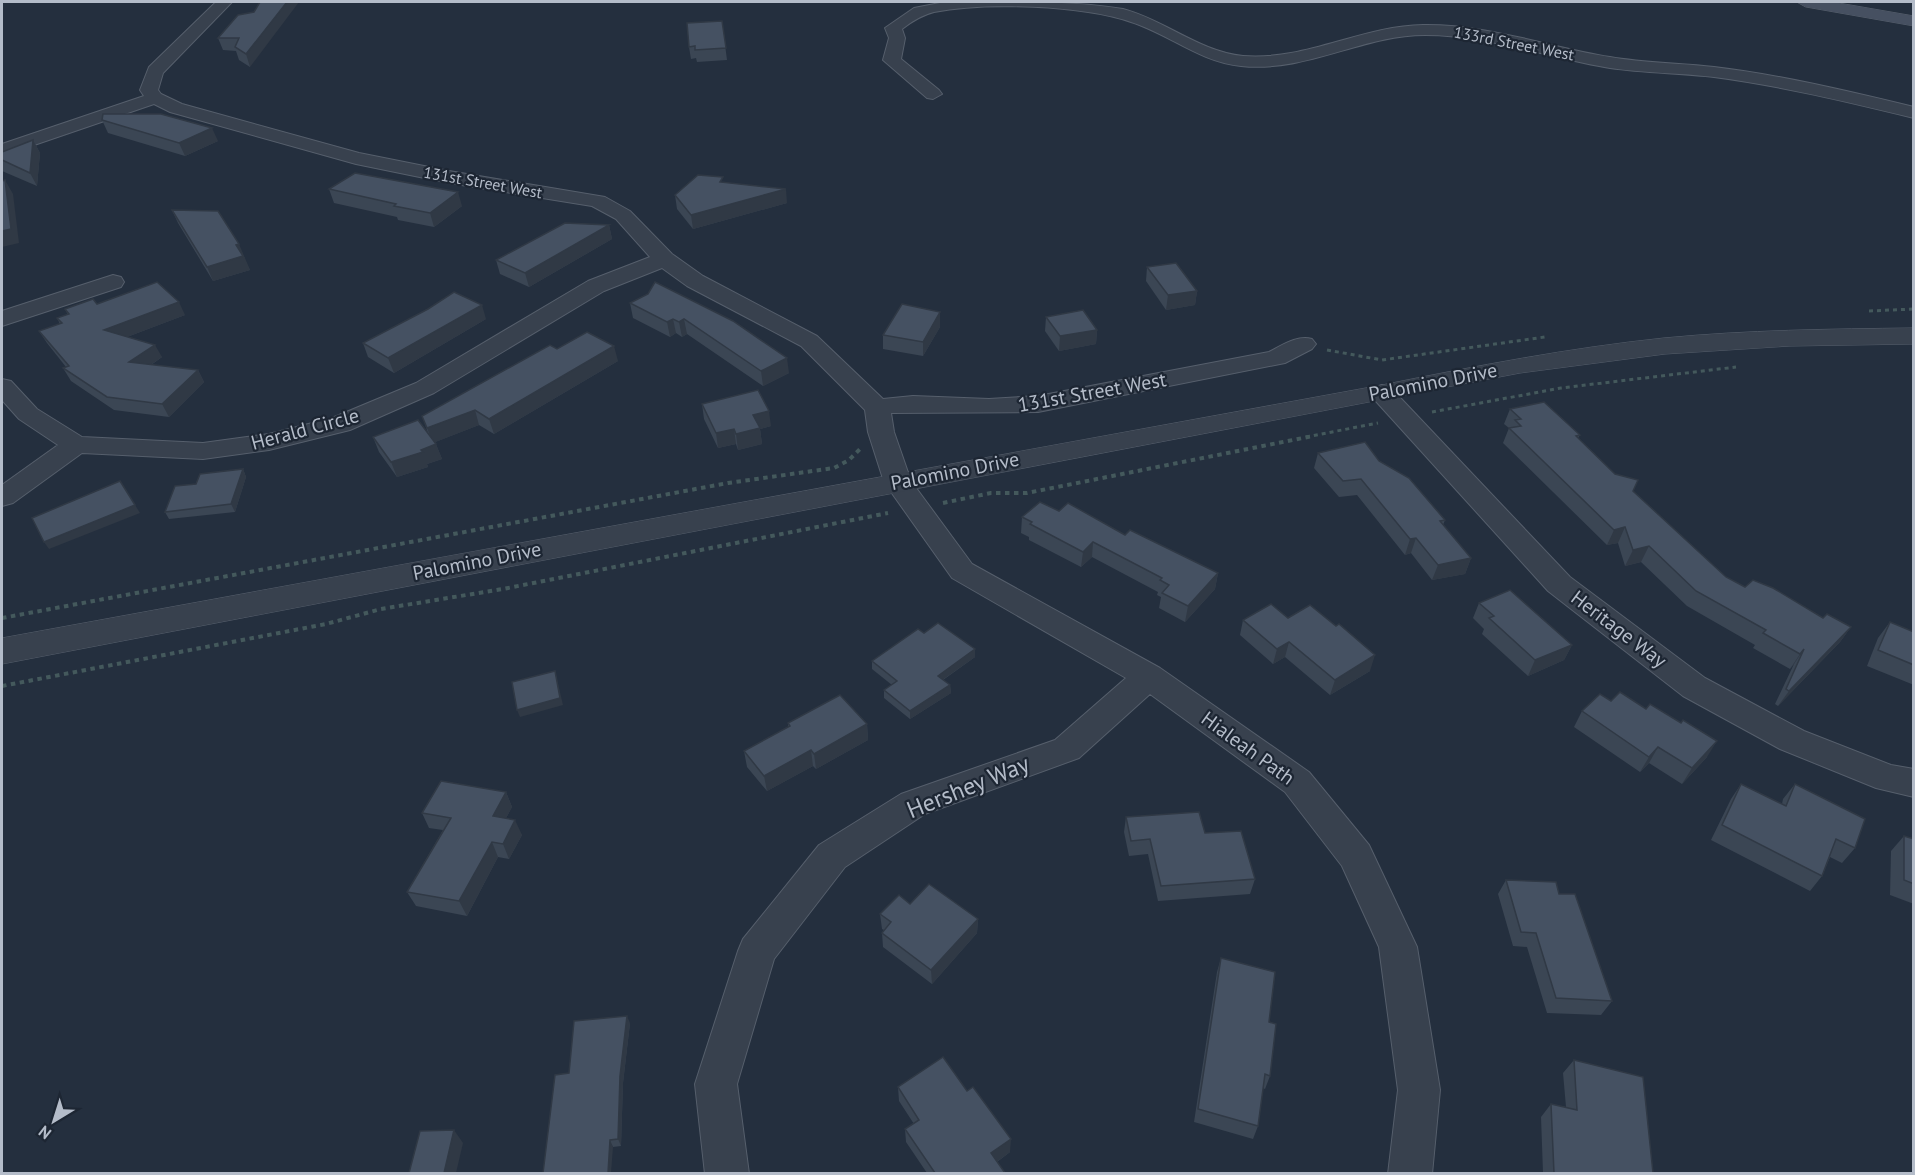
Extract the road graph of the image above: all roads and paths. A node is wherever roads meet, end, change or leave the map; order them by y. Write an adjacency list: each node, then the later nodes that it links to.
1 (224, 2): 8 (street)
2 (1806, 2): 6 (main road)
3 (1850, 2): 5 (main road)
4 (1092, 4): 7 (street, 133rd Street West); 9 (street, 133rd Street West)
5 (1914, 13)
6 (1914, 21)
7 (933, 94)
8 (155, 98): 10 (street); 11 (street, 131st Street West)
9 (1914, 113)
10 (2, 150)
11 (664, 259): 20 (street, 131st Street West); 21 (street, Herald Circle)
12 (113, 282): 13 (street)
13 (2, 319)
14 (1914, 336): 18 (street, Palomino Drive)
15 (1304, 344): 20 (street, 131st Street West)
16 (1737, 367): 19 (path)
17 (2, 386): 21 (street)
18 (1382, 393): 19 (street, Heritage Way); 22 (street, Palomino Drive)
19 (1404, 418): 22 (path); 28 (street, Heritage Way)
20 (879, 420): 22 (street, 131st Street West); 24 (path)
21 (76, 446): 23 (street)
22 (907, 495): 25 (street, Palomino Drive); 26 (street, Hialeah Path); 27 (path)
23 (3, 497)
24 (2, 618)
25 (2, 651)
26 (1149, 676): 29 (street, Hershey Way); 30 (street, Hialeah Path)
27 (2, 686)
28 (1914, 783)
29 (727, 1173)
30 (1410, 1173)

